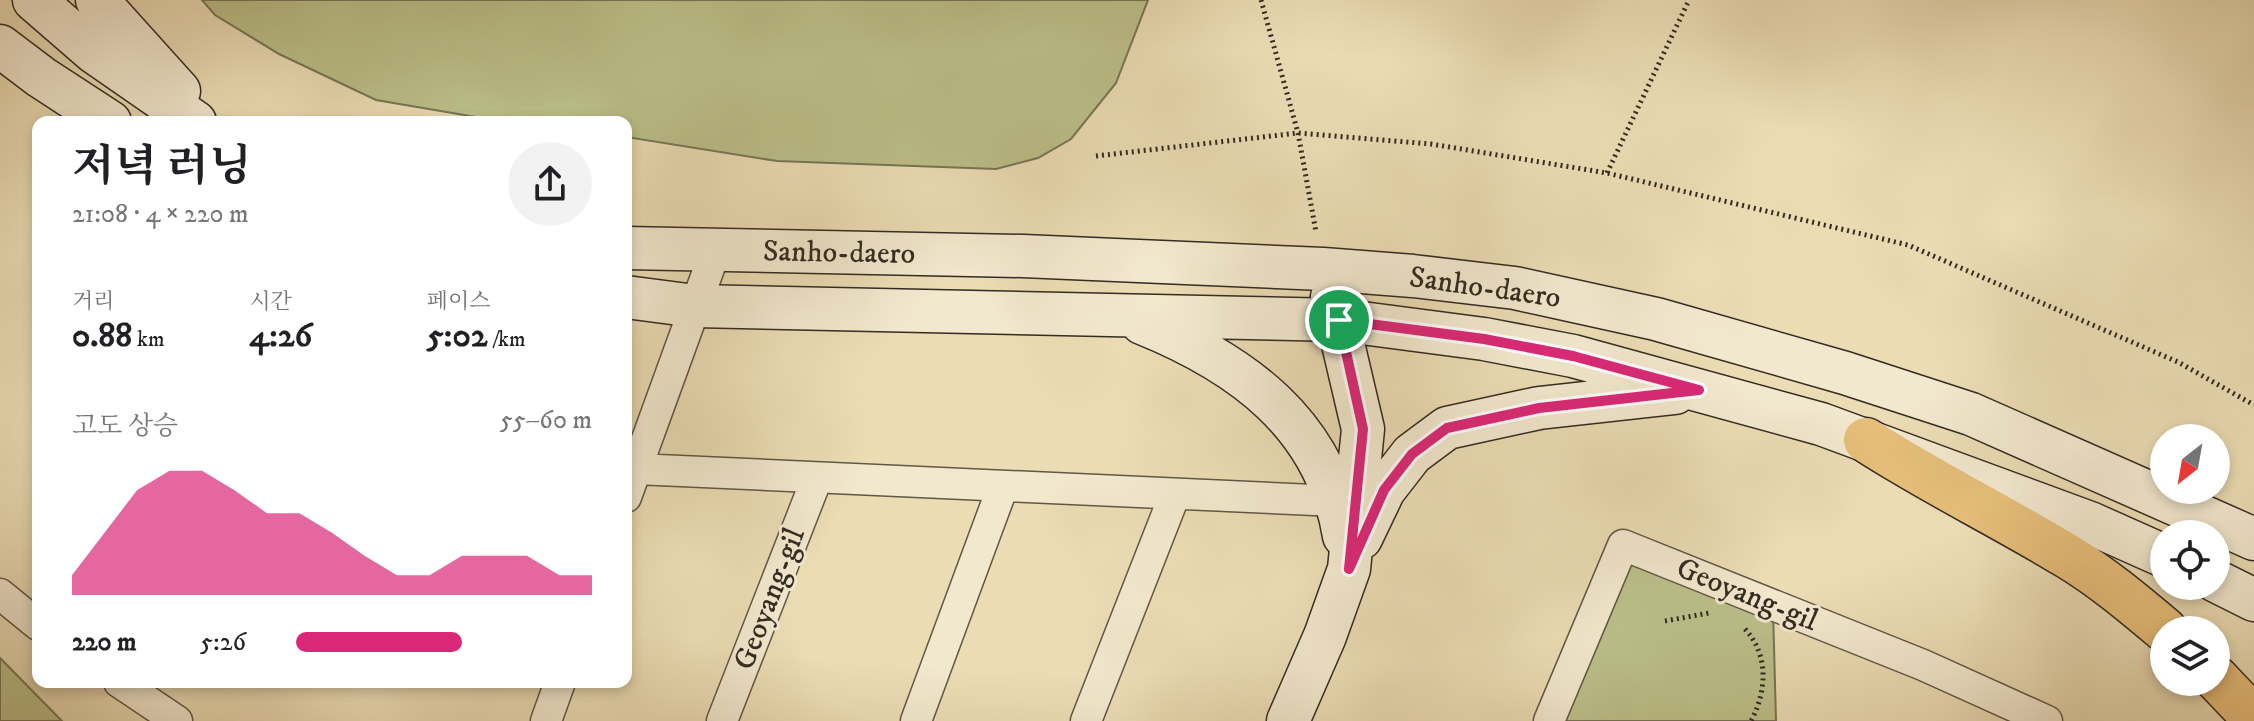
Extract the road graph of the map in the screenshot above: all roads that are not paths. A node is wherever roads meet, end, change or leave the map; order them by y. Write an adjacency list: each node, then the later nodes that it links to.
1 (34, 0): 7 (street)
2 (97, 0): 8 (street)
3 (0, 3): 6 (street)
4 (0, 46): 5 (street)
5 (101, 116)
6 (144, 116)
7 (186, 116)
8 (206, 116)
9 (632, 248): 10 (street, Sanho-daero)
10 (715, 252): 11 (street, Sanho-daero); 13 (street)
11 (1323, 269): 15 (street); 24 (street, Sanho-daero)
12 (632, 298): 13 (street, Sanho-daero)
13 (695, 306): 14 (street, Sanho-daero); 19 (street)
14 (1120, 314): 15 (street, Sanho-daero); 23 (street)
15 (1339, 320): 16 (street, Sanho-daero); 26 (street)
16 (1699, 390): 17 (street, Sanho-daero); 26 (street)
17 (1866, 440): 25 (street, Sanho-daero); 30 (highway)
18 (817, 478): 20 (street); 21 (street); 36 (street, Geoyang-gil)
19 (632, 480)
20 (632, 483)
21 (1003, 486): 22 (street); 37 (street)
22 (1175, 494): 23 (street); 38 (street)
23 (1336, 501): 26 (street)
24 (2254, 539)
25 (2150, 550)
26 (1349, 569): 39 (street)
27 (2230, 588): 29 (street)
28 (0, 594): 31 (street)
29 (2254, 600)
30 (2150, 618)
31 (32, 620)
32 (128, 688): 34 (street)
33 (558, 688): 35 (street)
34 (177, 721)
35 (546, 721)
36 (722, 721)
37 (916, 721)
38 (1086, 721)
39 (1288, 721)
40 (1549, 721): 41 (street, Geoyang-gil)
41 (2047, 721)

